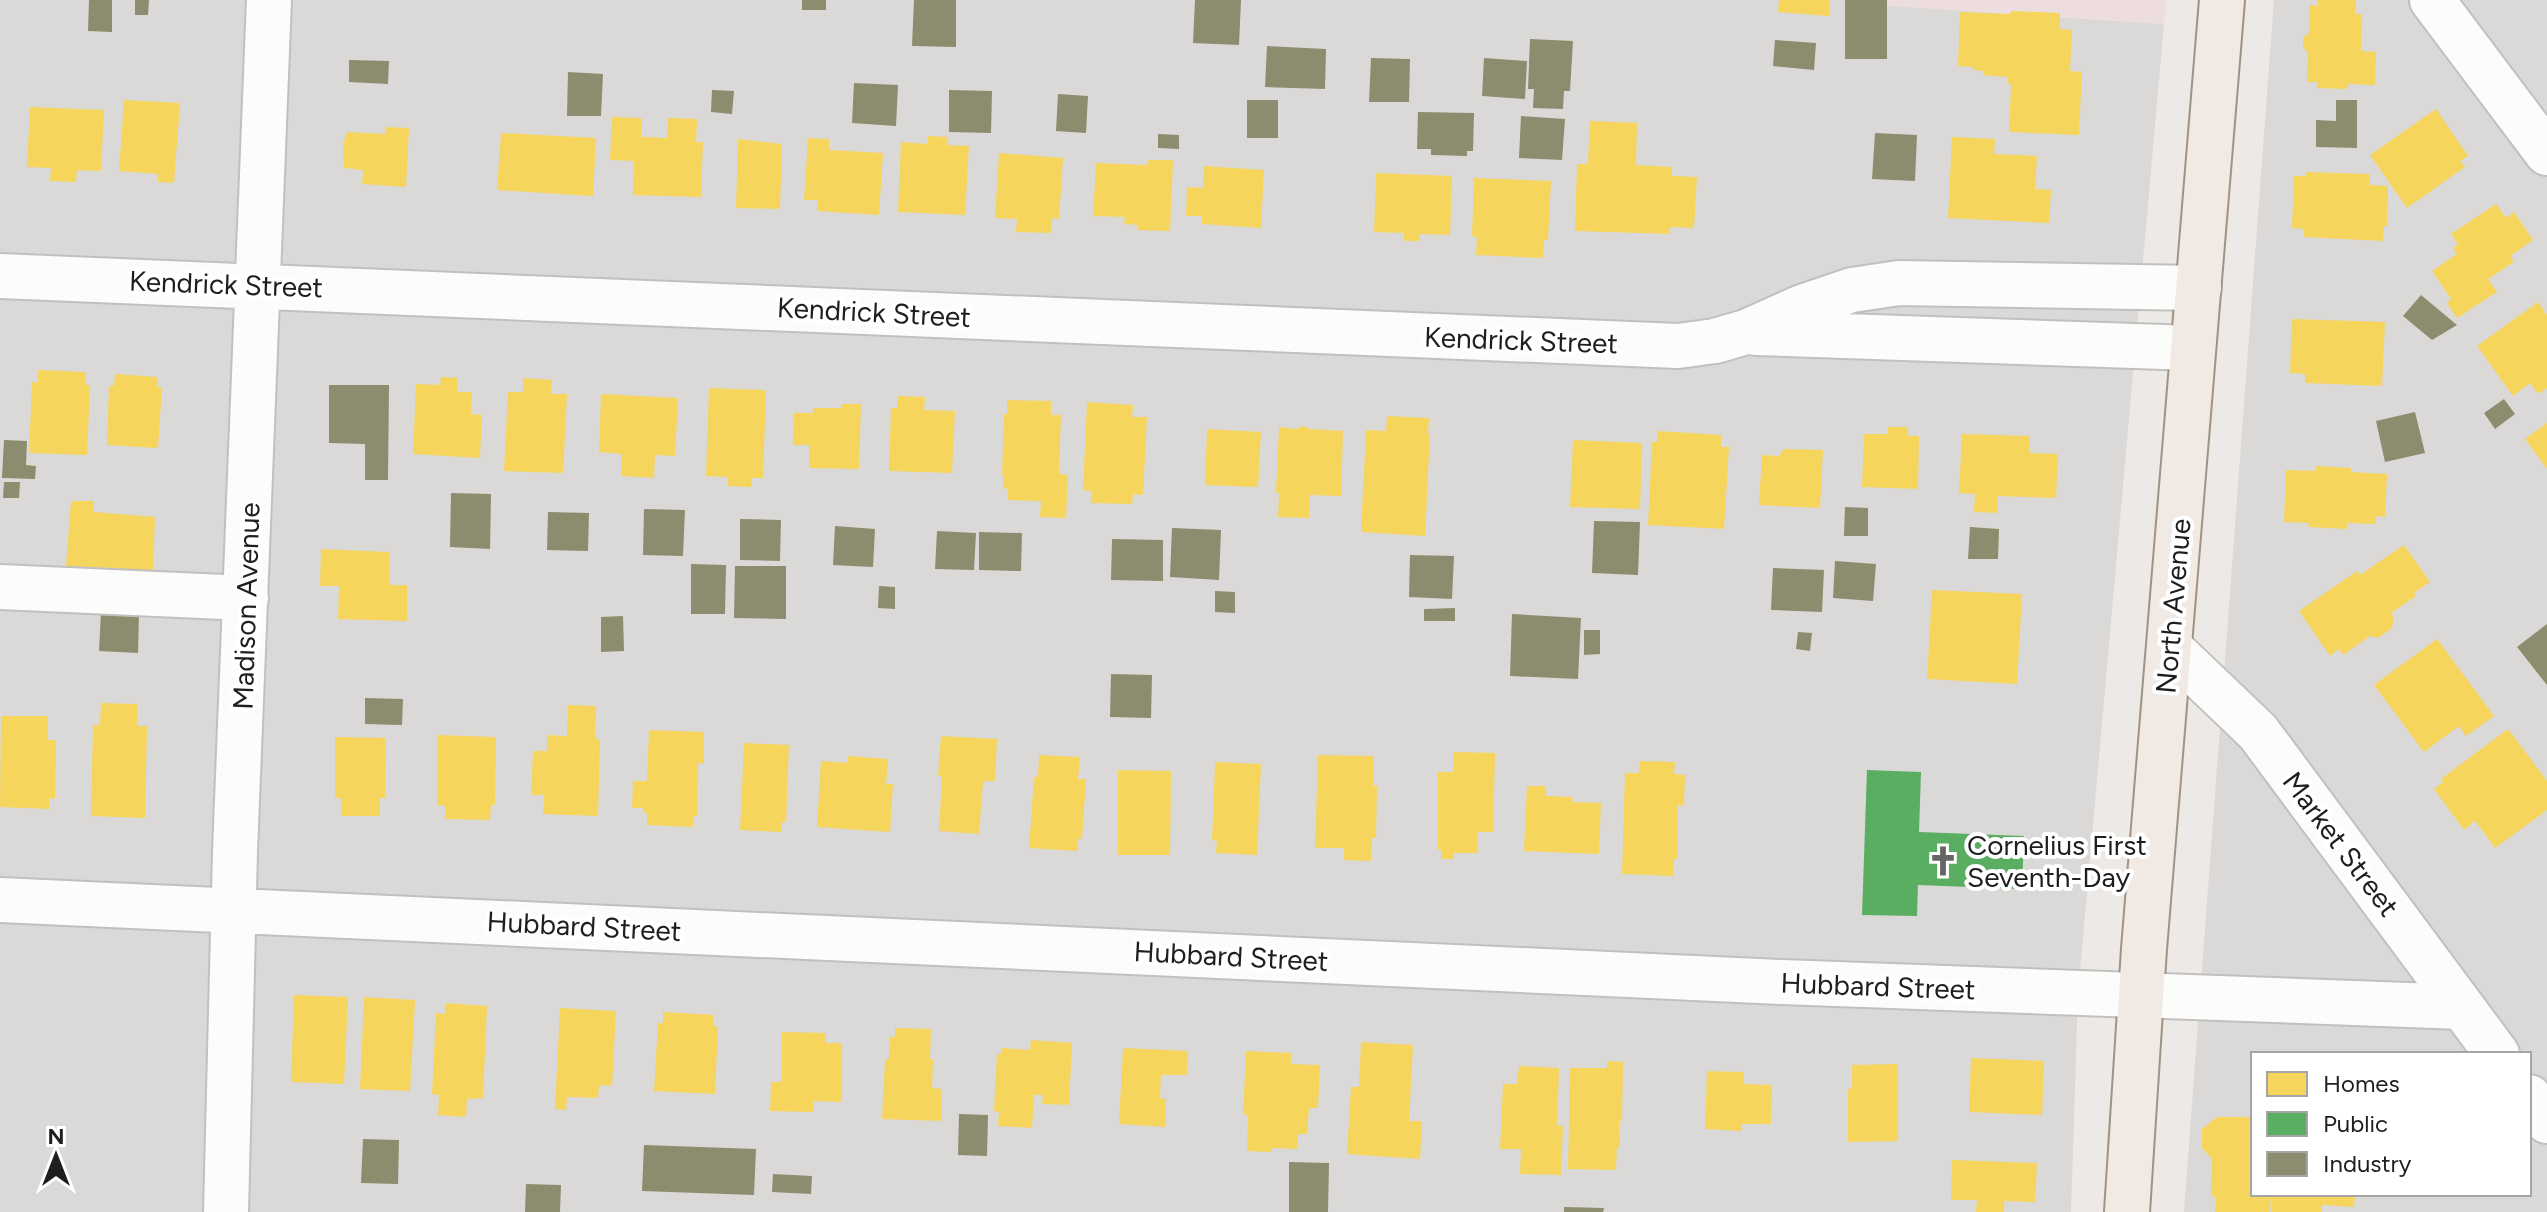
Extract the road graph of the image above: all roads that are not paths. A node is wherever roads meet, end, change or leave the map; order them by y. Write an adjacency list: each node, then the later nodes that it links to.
1 (269, 0): 6 (street, Madison Avenue)
2 (2222, 0): 7 (main road, North Avenue)
3 (2432, 0): 4 (street)
4 (2547, 153)
5 (0, 276): 6 (street, Kendrick Street)
6 (258, 286): 8 (street, Kendrick Street); 11 (street, Madison Avenue)
7 (2199, 288): 8 (street, Kendrick Street); 9 (main road, North Avenue)
8 (1746, 332): 9 (street, Kendrick Street)
9 (2193, 348): 12 (main road, North Avenue)
10 (0, 587): 11 (street)
11 (246, 598): 14 (street, Madison Avenue)
12 (2170, 648): 15 (main road, North Avenue); 16 (street, Market Street)
13 (0, 900): 14 (street, Hubbard Street)
14 (234, 910): 15 (street, Hubbard Street); 20 (street, Madison Avenue)
15 (2141, 996): 16 (street, Hubbard Street); 21 (main road, North Avenue)
16 (2462, 1007): 17 (street, Market Street)
17 (2496, 1052)
18 (2531, 1100): 19 (street)
19 (2547, 1121)
20 (226, 1212)
21 (2127, 1212)

